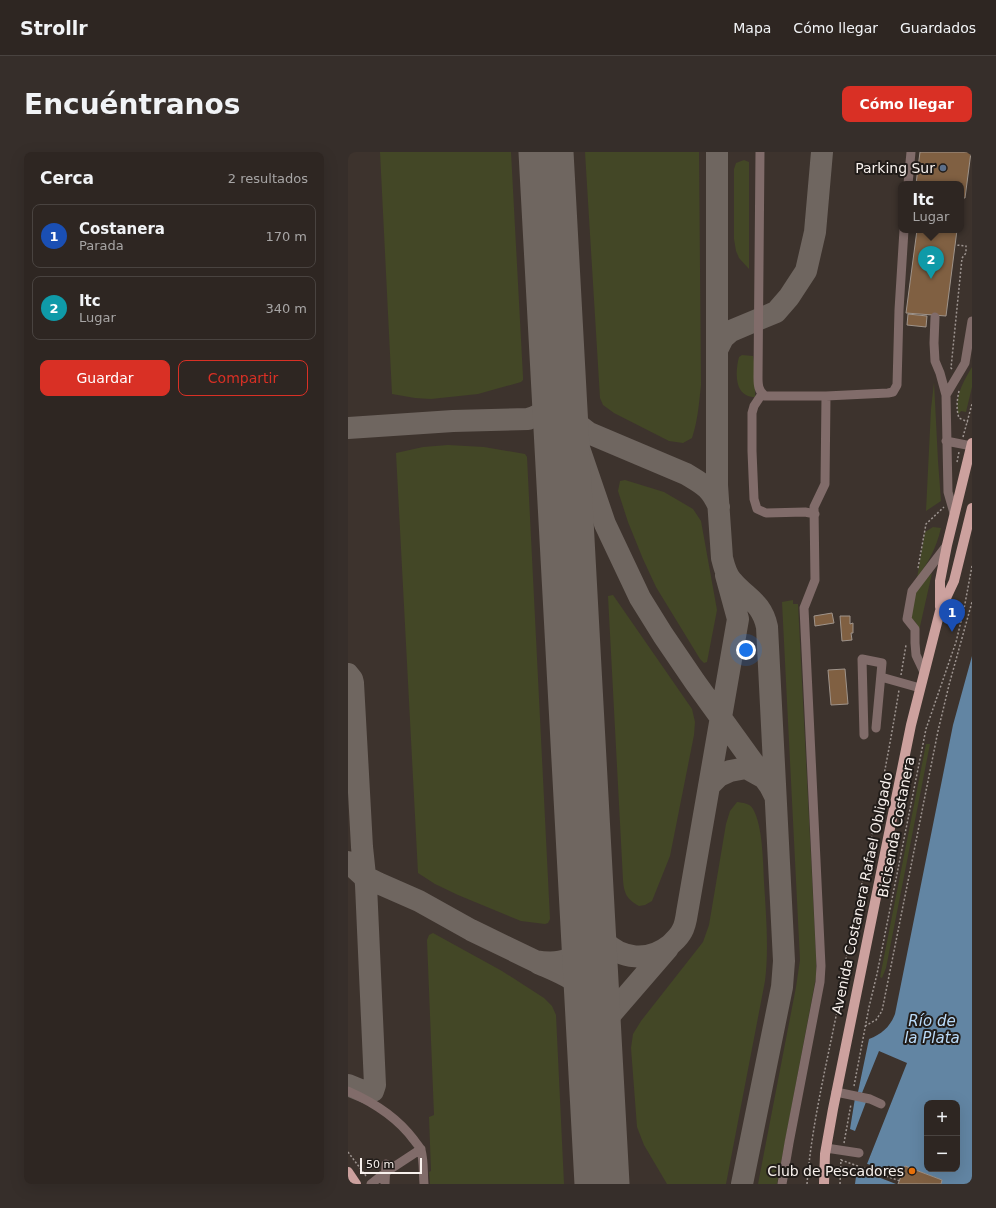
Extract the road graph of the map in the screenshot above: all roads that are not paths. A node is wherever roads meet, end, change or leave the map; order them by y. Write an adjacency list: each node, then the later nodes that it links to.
1 (760, 152): 7 (lane)
2 (911, 152): 3 (lane)
3 (908, 181)
4 (904, 233): 9 (lane)
5 (935, 317): 8 (lane)
6 (972, 320): 8 (lane)
7 (762, 394): 9 (lane); 14 (lane)
8 (946, 395): 10 (lane)
9 (826, 396): 14 (lane)
10 (946, 441): 11 (lane); 13 (lane)
11 (972, 445): 13 (main road, Avenida Costanera Rafael Obligado)
12 (972, 508): 16 (main road, Avenida Costanera Rafael Obligado)
13 (954, 513): 15 (main road, Avenida Costanera Rafael Obligado)
14 (814, 514): 34 (lane)
15 (947, 545): 16 (main road, Avenida Costanera Rafael Obligado); 17 (lane)
16 (940, 611): 17 (main road, Avenida Costanera Rafael Obligado)
17 (924, 672): 19 (main road, Avenida Costanera Rafael Obligado)
18 (881, 677): 19 (lane); 20 (lane); 21 (lane)
19 (920, 688): 23 (main road, Avenida Costanera Rafael Obligado)
20 (876, 728)
21 (864, 735)
22 (348, 1091): 26 (lane)
23 (836, 1092): 24 (lane); 25 (main road, Avenida Costanera Rafael Obligado)
24 (881, 1104)
25 (826, 1148): 27 (lane); 35 (main road, Avenida Costanera Rafael Obligado)
26 (420, 1149): 28 (lane); 33 (lane)
27 (859, 1153)
28 (386, 1168): 30 (lane); 32 (lane)
29 (348, 1172): 31 (main road)
30 (370, 1181)
31 (356, 1184)
32 (385, 1184)
33 (424, 1184)
34 (782, 1184)
35 (824, 1184)

